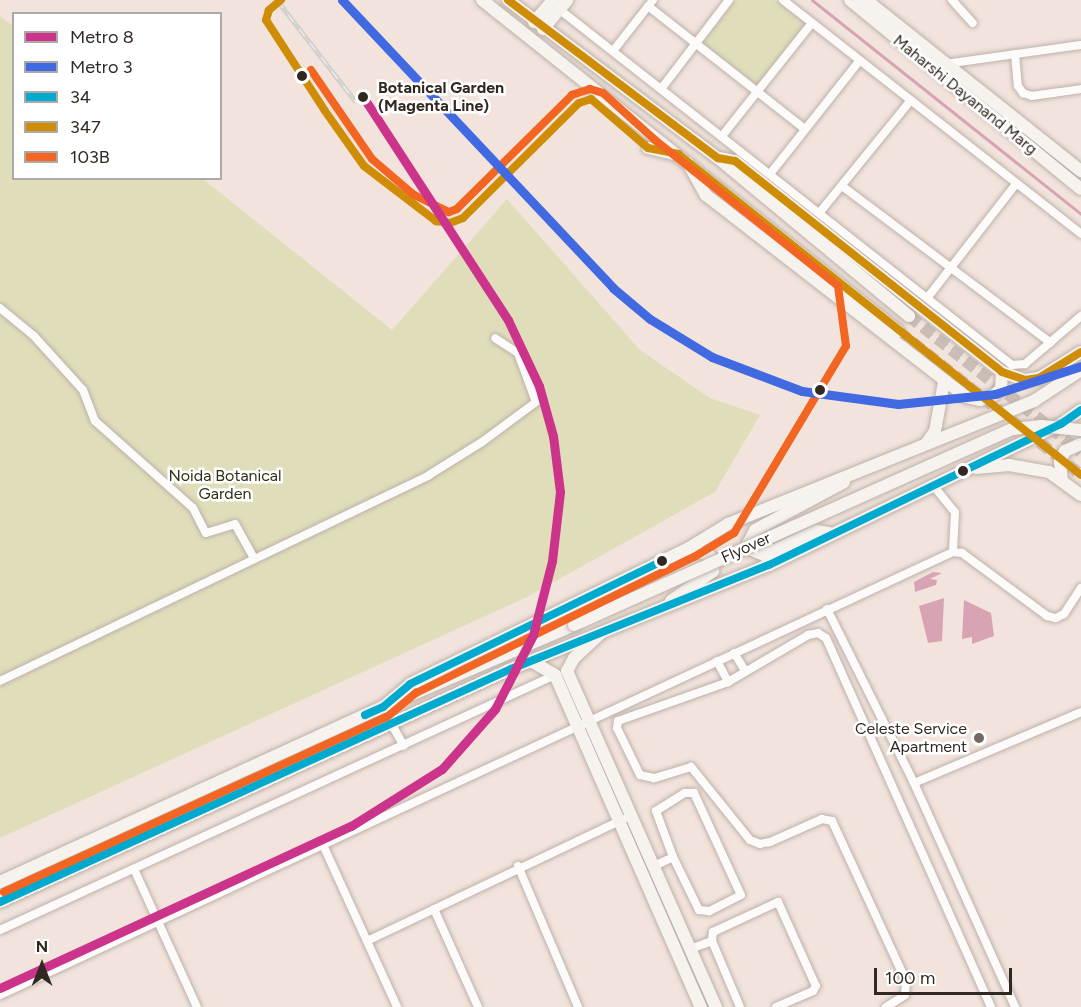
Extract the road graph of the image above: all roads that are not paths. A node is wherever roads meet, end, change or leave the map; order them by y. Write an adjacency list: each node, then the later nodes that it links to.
1 (482, 0): 27 (main road)
2 (508, 0): 12 (main road)
3 (729, 0): 13 (street)
4 (783, 0): 10 (street)
5 (850, 0): 19 (main road, Maharshi Dayanand Marg)
6 (866, 0): 18 (main road, Maharshi Dayanand Marg)
7 (952, 0): 11 (street)
8 (557, 3): 12 (main road); 15 (street)
9 (650, 3): 13 (street); 15 (street)
10 (812, 23): 17 (street); 22 (street)
11 (972, 23)
12 (539, 25): 28 (main road)
13 (696, 44): 20 (street); 22 (street)
14 (1081, 45): 16 (street)
15 (613, 51): 20 (street)
16 (1015, 54): 18 (street); 21 (street)
17 (861, 60): 23 (street); 24 (street)
18 (949, 63): 19 (street); 29 (main road, Maharshi Dayanand Marg)
19 (930, 66): 33 (main road, Maharshi Dayanand Marg)
20 (662, 89): 25 (street)
21 (1081, 89)
22 (758, 92): 24 (street); 25 (street)
23 (911, 100): 31 (street); 32 (street)
24 (805, 129): 30 (street)
25 (722, 136): 30 (street)
26 (648, 148): 27 (main road)
27 (682, 158): 41 (main road); 47 (main road)
28 (718, 158): 39 (main road); 46 (main road)
29 (1081, 171)
30 (770, 174): 34 (street)
31 (1016, 184): 35 (street); 36 (street)
32 (842, 186): 34 (street); 36 (street)
33 (1081, 189)
34 (820, 212): 37 (street)
35 (1081, 234)
36 (950, 268): 37 (street); 43 (street)
37 (928, 297): 43 (street)
38 (0, 308): 60 (street)
39 (909, 316)
40 (1081, 316): 43 (street)
41 (898, 331)
42 (495, 338): 60 (street)
43 (1051, 343)
44 (1081, 352): 46 (main road)
45 (1081, 370): 51 (main road)
46 (1002, 372): 47 (main road)
47 (944, 382): 51 (main road)
48 (1081, 410): 53 (main road)
49 (1081, 430): 73 (main road, Flyover, bridge)
50 (1081, 444): 54 (main road)
51 (925, 445): 52 (main road)
52 (863, 470): 57 (main road); 58 (main road)
53 (960, 471): 54 (main road); 55 (main road)
54 (1062, 481): 56 (main road)
55 (932, 484): 57 (main road); 59 (street)
56 (1081, 495)
57 (829, 533): 62 (main road)
58 (689, 548): 62 (main road); 73 (main road)
59 (953, 552): 61 (street); 63 (street)
60 (254, 558): 71 (street)
61 (1081, 588)
62 (663, 608): 64 (main road)
63 (827, 609): 65 (street); 78 (street)
64 (606, 628): 66 (main road); 76 (main road)
65 (734, 653): 67 (street); 69 (street)
66 (531, 661): 70 (main road); 75 (main road)
67 (717, 661): 72 (street); 76 (street)
68 (0, 671): 71 (street)
69 (746, 672): 72 (street); 103 (street)
70 (555, 675): 76 (main road); 77 (street)
71 (4, 679)
72 (728, 682): 102 (street)
73 (383, 707): 85 (main road)
74 (1081, 712): 78 (street)
75 (392, 723): 77 (street); 86 (main road)
76 (584, 723): 79 (main road); 80 (street)
77 (404, 746): 84 (street)
78 (914, 783): 104 (street)
79 (626, 818): 82 (street); 83 (main road); 98 (main road)
80 (323, 845): 88 (street); 91 (street)
81 (673, 857): 81 (street); 83 (street)
82 (518, 866): 87 (street); 97 (street)
83 (654, 866): 92 (main road)
84 (134, 869): 88 (street); 89 (street)
85 (0, 882)
86 (0, 902)
87 (434, 909): 91 (street); 96 (street)
88 (158, 921): 93 (street); 94 (street)
89 (0, 930)
90 (712, 940): 92 (street); 100 (street); 101 (street)
91 (367, 941): 95 (street)
92 (690, 949): 99 (main road)
93 (0, 995)
94 (197, 1007)
95 (397, 1007)
96 (478, 1007)
97 (578, 1007)
98 (701, 1007)
99 (716, 1007)
100 (740, 1007)
101 (776, 1007)
102 (886, 1007)
103 (991, 1007)
104 (1015, 1007)

